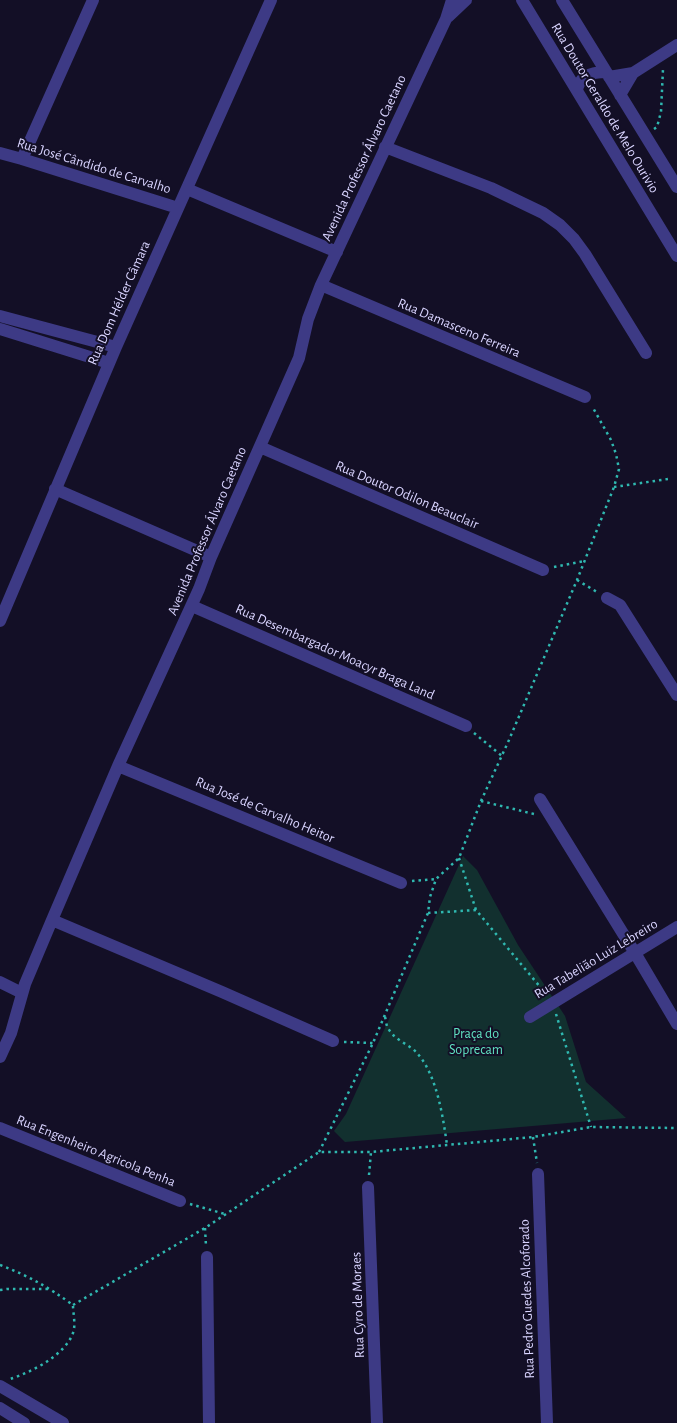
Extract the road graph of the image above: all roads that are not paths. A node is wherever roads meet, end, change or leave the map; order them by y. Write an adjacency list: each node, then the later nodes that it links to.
1 (93, 0): 15 (street)
2 (271, 0): 19 (street, Rua Dom Hélder Câmara)
3 (452, 0): 7 (street, Avenida Professor Álvaro Caetano)
4 (466, 0): 7 (street, Avenida Professor Álvaro Caetano)
5 (522, 0): 11 (street, Rua Doutor Geraldo de Melo Ourivio)
6 (562, 0): 10 (street, Rua Doutor Geraldo de Melo Ourivio)
7 (446, 19): 13 (street, Avenida Professor Álvaro Caetano)
8 (677, 44): 9 (street)
9 (632, 73): 10 (street); 12 (street)
10 (608, 74): 11 (street); 12 (street, Rua Doutor Geraldo de Melo Ourivio)
11 (577, 90): 22 (street, Rua Doutor Geraldo de Melo Ourivio)
12 (620, 95): 16 (street, Rua Doutor Geraldo de Melo Ourivio)
13 (385, 147): 21 (street, Avenida Professor Álvaro Caetano); 27 (street)
14 (0, 153): 15 (street, Rua José Cândido de Carvalho)
15 (22, 159): 20 (street, Rua José Cândido de Carvalho)
16 (662, 162): 17 (street); 18 (street, Rua Doutor Geraldo de Melo Ourivio)
17 (677, 162)
18 (677, 187)
19 (187, 189): 20 (street, Rua Dom Hélder Câmara); 21 (street)
20 (178, 208): 26 (street, Rua Dom Hélder Câmara)
21 (337, 252): 23 (street, Avenida Professor Álvaro Caetano)
22 (677, 256)
23 (321, 285): 29 (street, Rua Damasceno Ferreira); 30 (street, Avenida Professor Álvaro Caetano)
24 (0, 316): 26 (street)
25 (0, 329): 28 (street)
26 (116, 347): 28 (street, Rua Dom Hélder Câmara)
27 (646, 353)
28 (109, 363): 31 (street, Rua Dom Hélder Câmara)
29 (585, 397)
30 (260, 447): 32 (street, Avenida Professor Álvaro Caetano); 33 (street, Rua Doutor Odilon Beauclair)
31 (55, 489): 32 (street); 36 (street, Rua Dom Hélder Câmara)
32 (212, 557): 35 (street, Avenida Professor Álvaro Caetano)
33 (543, 570)
34 (607, 598): 37 (street)
35 (192, 606): 38 (street, Rua Desembargador Moacyr Braga Land); 39 (street, Avenida Professor Álvaro Caetano)
36 (0, 621)
37 (677, 695)
38 (466, 726)
39 (118, 766): 41 (street, Rua José de Carvalho Heitor); 42 (street, Avenida Professor Álvaro Caetano)
40 (540, 799): 44 (street)
41 (401, 883)
42 (52, 920): 46 (street, Avenida Professor Álvaro Caetano); 49 (street)
43 (677, 927): 44 (street, Rua Tabelião Luiz Lebreiro)
44 (635, 953): 47 (street, Rua Tabelião Luiz Lebreiro); 48 (street)
45 (0, 982): 46 (street)
46 (22, 993): 50 (street, Avenida Professor Álvaro Caetano)
47 (530, 1017)
48 (677, 1024)
49 (332, 1041)
50 (0, 1057)
51 (0, 1128): 54 (street, Rua Engenheiro Agricola Penha)
52 (538, 1174): 62 (street, Rua Pedro Guedes Alcoforado)
53 (368, 1187): 61 (street, Rua Cyro de Moraes)
54 (180, 1201)
55 (207, 1257): 60 (street)
56 (3, 1383): 59 (street)
57 (0, 1408): 58 (street)
58 (24, 1423)
59 (63, 1423)
60 (209, 1423)
61 (377, 1423)
62 (547, 1423)

